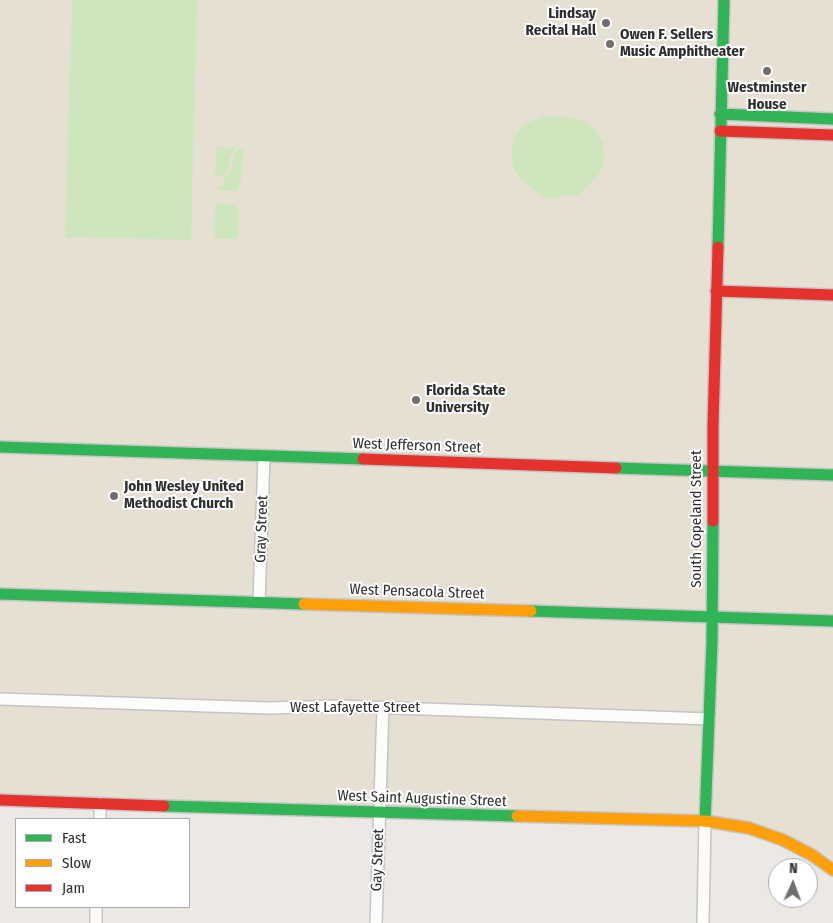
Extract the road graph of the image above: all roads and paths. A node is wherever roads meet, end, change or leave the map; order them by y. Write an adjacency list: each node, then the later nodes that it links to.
1 (724, 0): 2 (street, South Copeland Street)
2 (720, 114): 3 (street); 5 (street, South Copeland Street)
3 (778, 116): 4 (street); 6 (street)
4 (833, 118)
5 (720, 130): 6 (street); 8 (street, South Copeland Street)
6 (778, 132): 7 (street)
7 (833, 135)
8 (716, 291): 9 (street); 12 (street, South Copeland Street)
9 (833, 295)
10 (0, 447): 11 (street, West Jefferson Street)
11 (264, 456): 12 (street, West Jefferson Street); 15 (street, Gray Street)
12 (712, 470): 13 (street, West Jefferson Street); 16 (street, South Copeland Street)
13 (833, 475)
14 (0, 594): 15 (street, West Pensacola Street)
15 (259, 602): 16 (street, West Pensacola Street)
16 (712, 617): 17 (street, West Pensacola Street); 20 (street, South Copeland Street)
17 (833, 621)
18 (0, 699): 19 (street, West Lafayette Street)
19 (383, 708): 20 (street, West Lafayette Street); 23 (street, Gay Street)
20 (709, 719): 25 (street, South Copeland Street)
21 (0, 800): 22 (street, West Saint Augustine Street)
22 (100, 804): 23 (street, West Saint Augustine Street); 24 (street)
23 (380, 813): 25 (street, West Saint Augustine Street); 29 (street, Gay Street)
24 (100, 818)
25 (705, 821): 26 (street, West Saint Augustine Street); 30 (street, South Copeland Street)
26 (833, 870)
27 (96, 908): 28 (street)
28 (96, 923)
29 (376, 923)
30 (703, 923)

